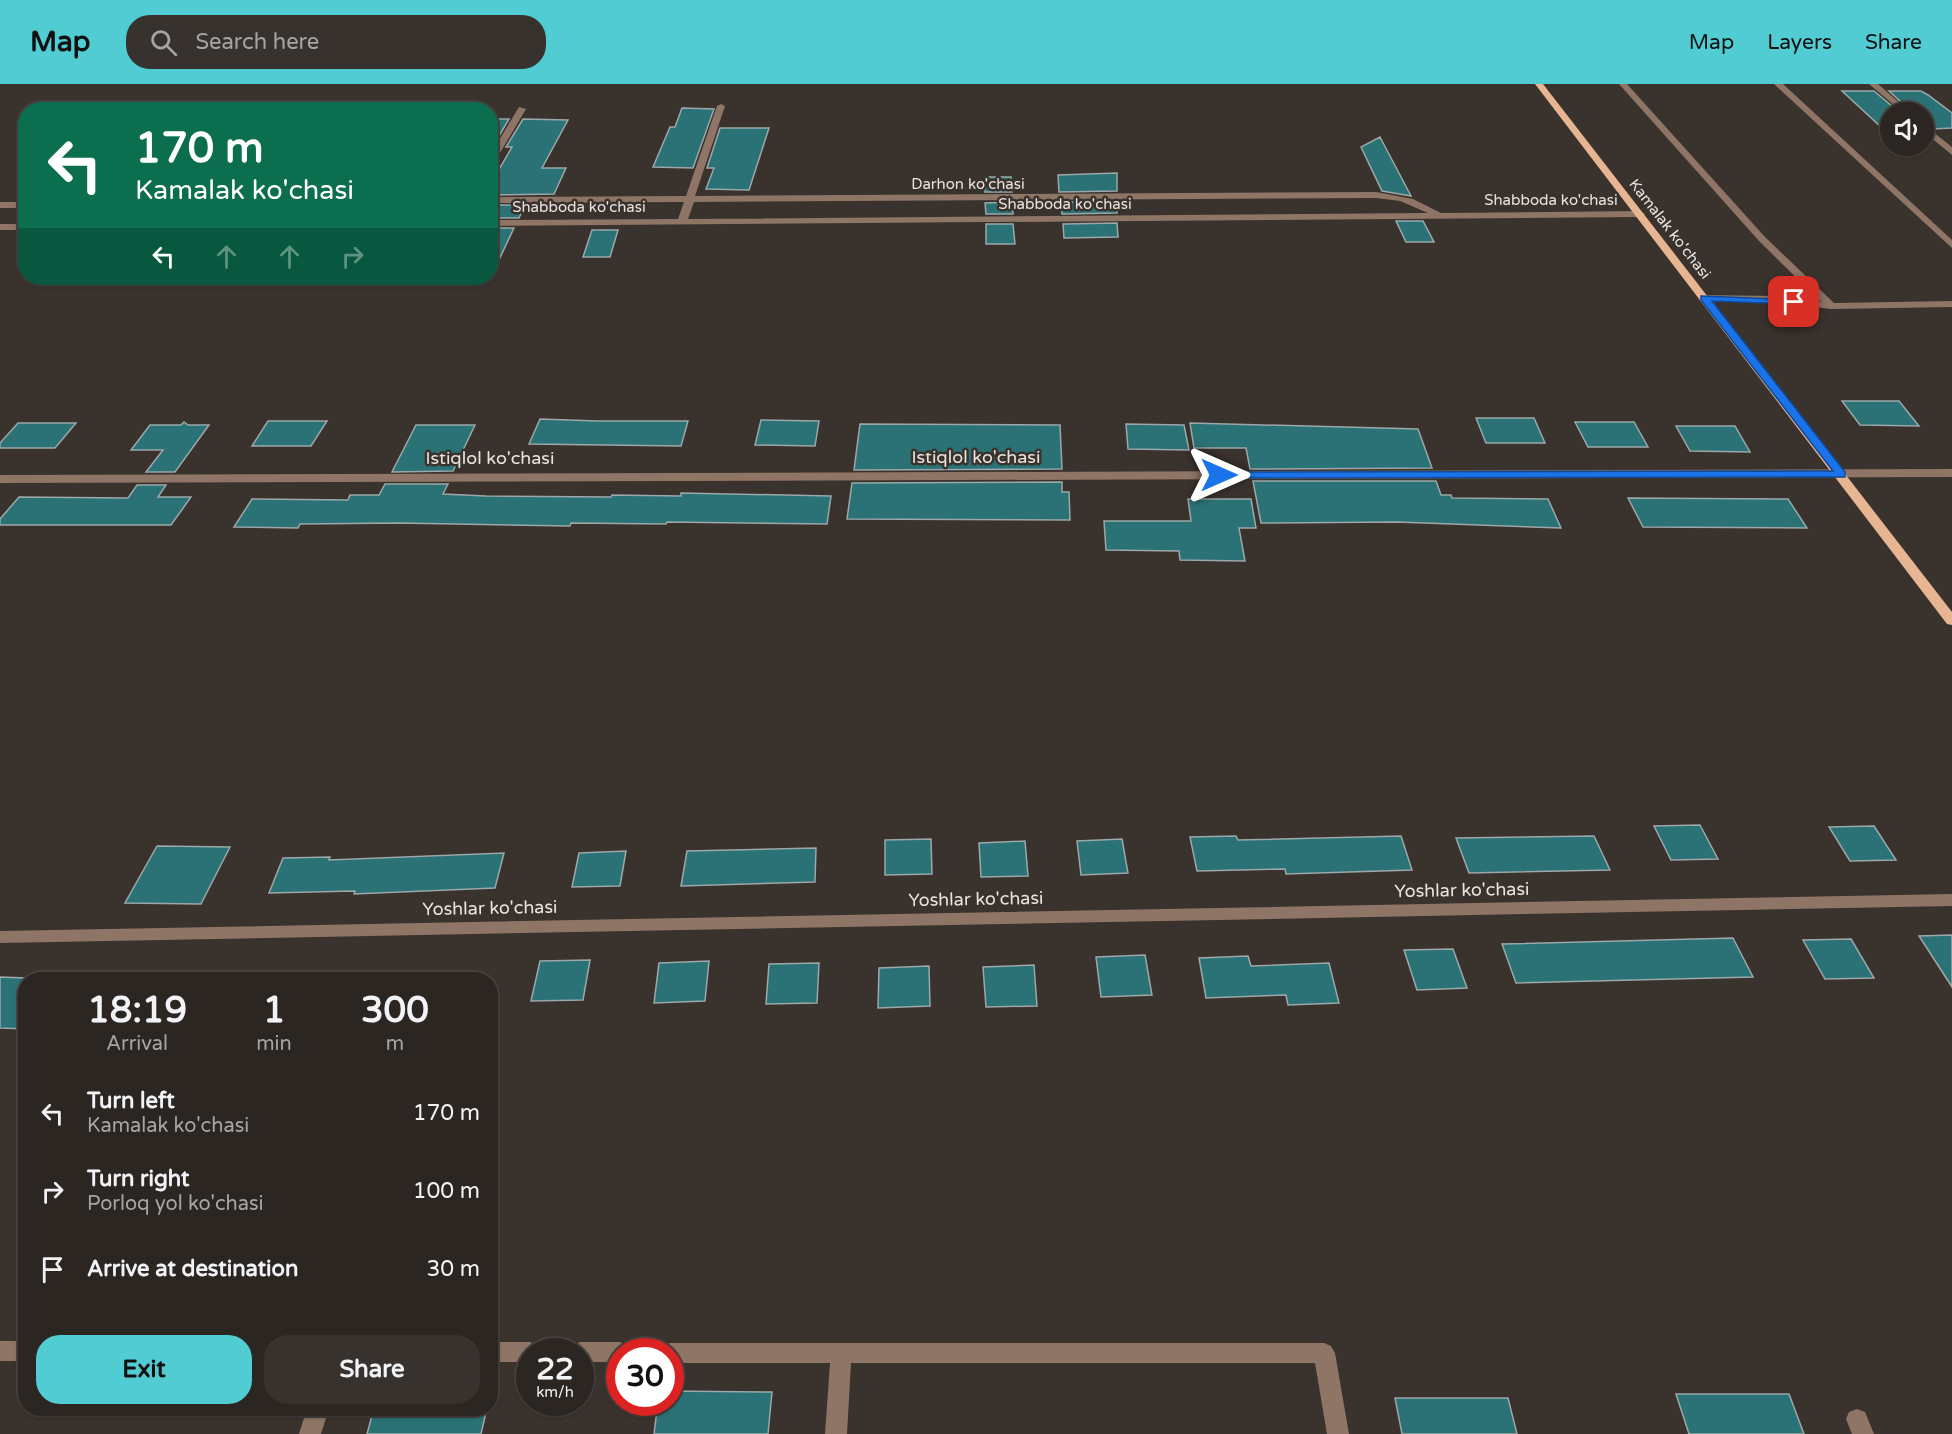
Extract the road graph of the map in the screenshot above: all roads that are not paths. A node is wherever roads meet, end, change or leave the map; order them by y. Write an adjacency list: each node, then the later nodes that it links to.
1 (1539, 84): 16 (main road, Kamalak ko'chasi)
2 (1623, 84): 26 (street)
3 (1778, 84): 23 (street)
4 (1874, 84): 5 (street)
5 (1895, 102)
6 (721, 106): 13 (street)
7 (522, 109): 9 (street)
8 (1934, 136): 10 (street)
9 (498, 150)
10 (1952, 152)
11 (852, 199): 13 (street, Darhon ko'chasi); 17 (street, Darhon ko'chasi); 18 (street)
12 (498, 200): 13 (street, Darhon ko'chasi)
13 (689, 200): 19 (street)
14 (0, 205): 15 (street)
15 (18, 205)
16 (1640, 214): 17 (street, Shabboda ko'chasi); 24 (main road, Kamalak ko'chasi)
17 (1440, 216): 18 (street, Shabboda ko'chasi)
18 (850, 220): 19 (street, Shabboda ko'chasi)
19 (682, 222): 20 (street, Shabboda ko'chasi)
20 (498, 223)
21 (0, 227): 22 (street)
22 (18, 227)
23 (1952, 245)
24 (1704, 298): 26 (street); 28 (main road, Kamalak ko'chasi)
25 (1952, 304): 26 (street)
26 (1831, 306)
27 (1952, 473): 28 (street, Istiqlol ko'chasi)
28 (1841, 474): 29 (street, Istiqlol ko'chasi); 30 (main road, Kamalak ko'chasi)
29 (0, 479)
30 (1952, 621)
31 (1952, 900): 32 (street, Yoshlar ko'chasi)
32 (0, 937)
33 (0, 1351): 34 (street)
34 (18, 1351)
35 (498, 1352): 36 (street)
36 (516, 1352)
37 (684, 1353): 38 (street)
38 (841, 1354): 41 (street); 42 (street)
39 (316, 1416): 40 (street)
40 (310, 1434)
41 (836, 1434)
42 (1338, 1434)

